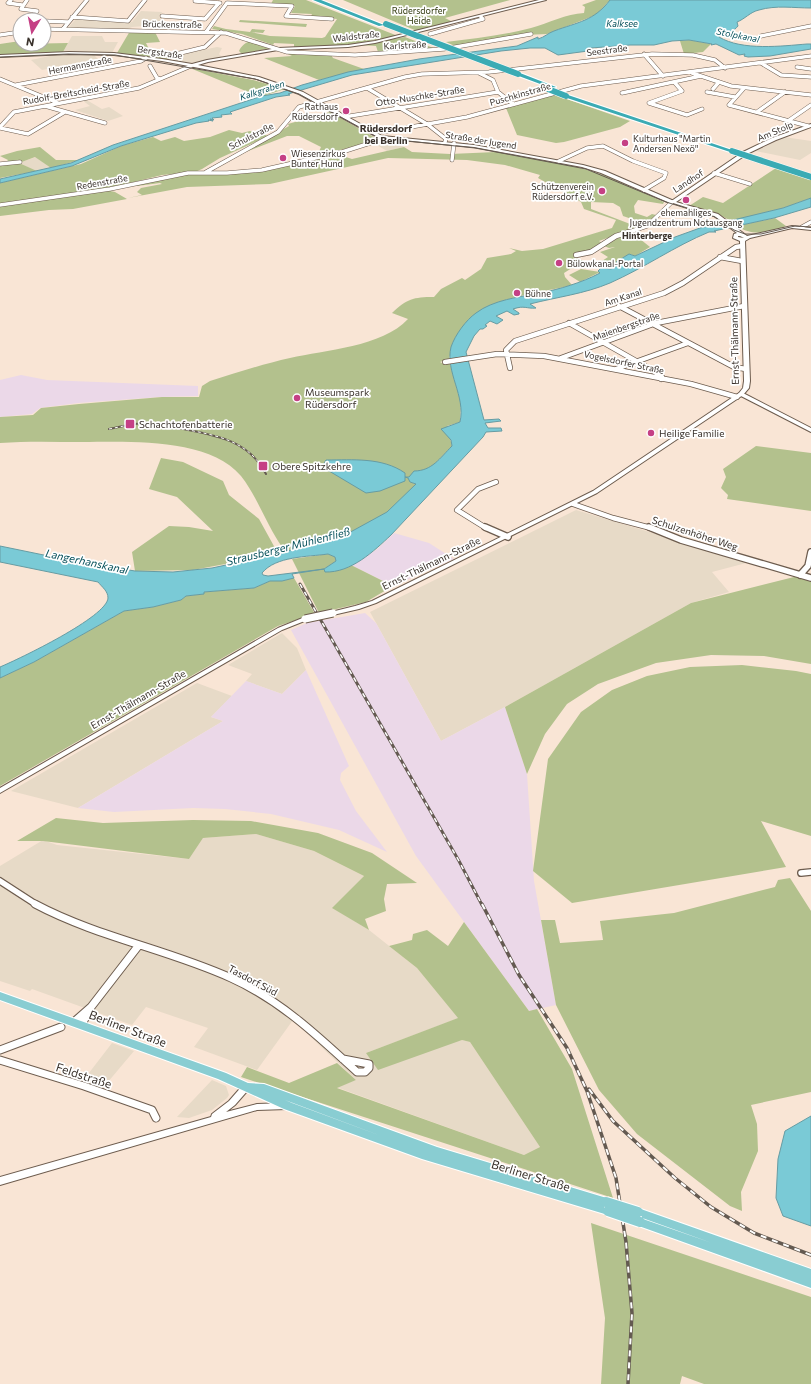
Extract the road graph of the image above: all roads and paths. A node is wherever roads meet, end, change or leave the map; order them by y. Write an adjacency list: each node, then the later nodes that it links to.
1 (11, 0): 11 (street)
2 (27, 0): 11 (street)
3 (87, 0): 14 (street)
4 (141, 0): 14 (street, Brückenstraße)
5 (316, 0): 19 (highway)
6 (325, 0): 19 (highway)
7 (544, 0): 15 (main road, Waldstraße)
8 (195, 1): 9 (street)
9 (219, 3): 10 (street); 13 (street, Brückenstraße)
10 (227, 3): 16 (street); 25 (street)
11 (22, 5): 12 (street)
12 (36, 12)
13 (162, 16)
14 (72, 17): 18 (street)
15 (481, 17): 28 (street, Waldstraße); 32 (main road, Waldstraße)
16 (332, 18)
17 (52, 21): 18 (street)
18 (68, 22): 21 (street)
19 (384, 24): 84 (highway, bridge)
20 (811, 26): 22 (street)
21 (63, 28): 23 (street, Brückenstraße); 25 (street, Brückenstraße)
22 (806, 28): 24 (street); 31 (street)
23 (52, 29)
24 (810, 31)
25 (206, 32): 26 (street, Brückenstraße)
26 (221, 32): 32 (street, Brückenstraße); 35 (street)
27 (12, 33): 30 (street)
28 (430, 34)
29 (531, 34): 32 (street, Karlstraße)
30 (0, 35)
31 (761, 36)
32 (278, 48): 40 (main road, Rudolf-Breitscheid-Straße)
33 (644, 54): 42 (street, Seestraße); 44 (street, Seestraße); 48 (street)
34 (0, 56): 37 (main road, Bergstraße)
35 (168, 56)
36 (811, 56): 38 (street, Puschkinstraße)
37 (146, 58): 40 (main road, Bergstraße); 55 (street, Hermannstraße)
38 (761, 63): 42 (street, Puschkinstraße); 50 (street)
39 (150, 66): 52 (street)
40 (191, 66): 52 (street, Rudolf-Breitscheid-Straße); 65 (main road, Bergstraße)
41 (797, 67): 43 (street)
42 (725, 68): 45 (street, Puschkinstraße)
43 (811, 69)
44 (489, 72): 46 (street, Seestraße); 47 (street)
45 (691, 72): 48 (street, Puschkinstraße); 49 (street)
46 (476, 73): 47 (street); 56 (street, Seestraße)
47 (486, 76): 59 (street)
48 (663, 76): 67 (street, Puschkinstraße)
49 (702, 76): 53 (street); 54 (street)
50 (811, 77)
51 (0, 79): 55 (street)
52 (160, 79): 66 (street, Rudolf-Breitscheid-Straße)
53 (719, 82): 57 (street); 58 (street)
54 (676, 83): 62 (street); 71 (street)
55 (16, 85): 66 (street)
56 (367, 88): 65 (street, Schulstraße); 70 (street)
57 (744, 88): 61 (street); 64 (street)
58 (713, 89)
59 (498, 92): 67 (street); 70 (street, Otto-Nuschke-Straße)
60 (707, 92): 64 (street)
61 (785, 92): 63 (street); 73 (street)
62 (622, 93)
63 (811, 95)
64 (735, 97): 73 (street)
65 (315, 100): 74 (main road, Bergstraße); 90 (street, Schulstraße)
66 (58, 103): 69 (street, Rudolf-Breitscheid-Straße)
67 (513, 104): 77 (street, Puschkinstraße)
68 (811, 105): 75 (street)
69 (45, 106): 72 (street); 79 (street, Rudolf-Breitscheid-Straße)
70 (399, 108): 74 (street, Otto-Nuschke-Straße); 77 (street)
71 (702, 109)
72 (65, 112): 76 (street); 79 (street)
73 (757, 112): 75 (street)
74 (344, 116): 81 (main road, Bergstraße)
75 (788, 120): 78 (street)
76 (105, 123)
77 (427, 124): 80 (street, Puschkinstraße); 82 (street)
78 (809, 125): 85 (main road, Am Stolp)
79 (0, 127)
80 (383, 132)
81 (386, 138): 82 (main road, Straße der Jugend); 90 (street, Straße der Jugend)
82 (445, 142): 83 (main road, Straße der Jugend)
83 (454, 143): 86 (street); 87 (main road, Straße der Jugend)
84 (734, 150): 92 (highway); 93 (highway, bridge)
85 (745, 153): 91 (main road, Landhof)
86 (452, 160)
87 (559, 161): 95 (main road, Straße der Jugend); 95 (street)
88 (20, 162): 89 (street)
89 (0, 164)
90 (206, 172): 97 (street, Redenstraße)
91 (714, 173): 94 (street, Landhof); 96 (main road, Landhof)
92 (811, 173)
93 (811, 177)
94 (750, 184)
95 (644, 190): 96 (main road, Straße der Jugend)
96 (672, 202): 101 (main road, Straße der Jugend); 102 (street)
97 (0, 205)
98 (811, 222): 99 (street)
99 (802, 227): 100 (main road); 101 (main road)
100 (811, 229)
101 (742, 240): 103 (street, Am Kanal); 104 (main road, Ernst-Thälmann-Straße)
102 (576, 255)
103 (720, 257): 104 (street); 105 (street, Am Kanal)
104 (742, 261): 106 (main road, Ernst-Thälmann-Straße)
105 (619, 306): 107 (street, Am Kanal); 108 (street)
106 (744, 306): 108 (street, Maienbergstraße); 116 (main road, Ernst-Thälmann-Straße)
107 (569, 323): 109 (street); 111 (street, Am Kanal)
108 (653, 324): 109 (street, Maienbergstraße); 110 (street)
109 (602, 343): 112 (street, Maienbergstraße); 114 (street)
110 (688, 343): 114 (street); 116 (street)
111 (506, 352): 112 (street, Vogelsdorfer Straße); 113 (street, Vogelsdorfer Straße); 115 (street)
112 (561, 358): 117 (street, Vogelsdorfer Straße)
113 (445, 362)
114 (636, 362): 117 (street); 118 (street)
115 (510, 368)
116 (746, 369): 119 (main road, Ernst-Thälmann-Straße)
117 (616, 370): 118 (street, Vogelsdorfer Straße)
118 (661, 379): 119 (street, Vogelsdorfer Straße)
119 (739, 396): 120 (main road, Vogelsdorfer Straße); 122 (main road, Ernst-Thälmann-Straße)
120 (811, 430)
121 (496, 482): 123 (street)
122 (573, 504): 123 (main road, Ernst-Thälmann-Straße); 125 (street, Schulzenhöher Weg)
123 (508, 536): 127 (main road, Ernst-Thälmann-Straße, bridge)
124 (811, 552): 125 (street)
125 (800, 575): 126 (street, Schulzenhöher Weg)
126 (811, 578)
127 (2, 790)
128 (811, 872): 129 (street)
129 (801, 873)
130 (0, 881): 131 (street, Tasdorf Süd)
131 (139, 945): 133 (street); 136 (street, Tasdorf Süd)
132 (0, 996): 133 (main road, Berliner Straße)
133 (78, 1023): 138 (main road, Berliner Straße)
134 (61, 1027): 135 (street)
135 (0, 1050)
136 (343, 1059)
137 (0, 1060): 140 (street, Feldstraße)
138 (246, 1087): 139 (main road, Berliner Straße); 141 (main road); 143 (main road, Berliner Straße)
139 (288, 1106): 141 (main road); 143 (main road, Berliner Straße)
140 (156, 1118)
141 (204, 1121): 142 (main road)
142 (1, 1182)
143 (607, 1206): 144 (main road, Berliner Straße, bridge)
144 (639, 1217): 145 (main road, Berliner Straße); 146 (main road, Berliner Straße)
145 (811, 1274)
146 (811, 1283)

